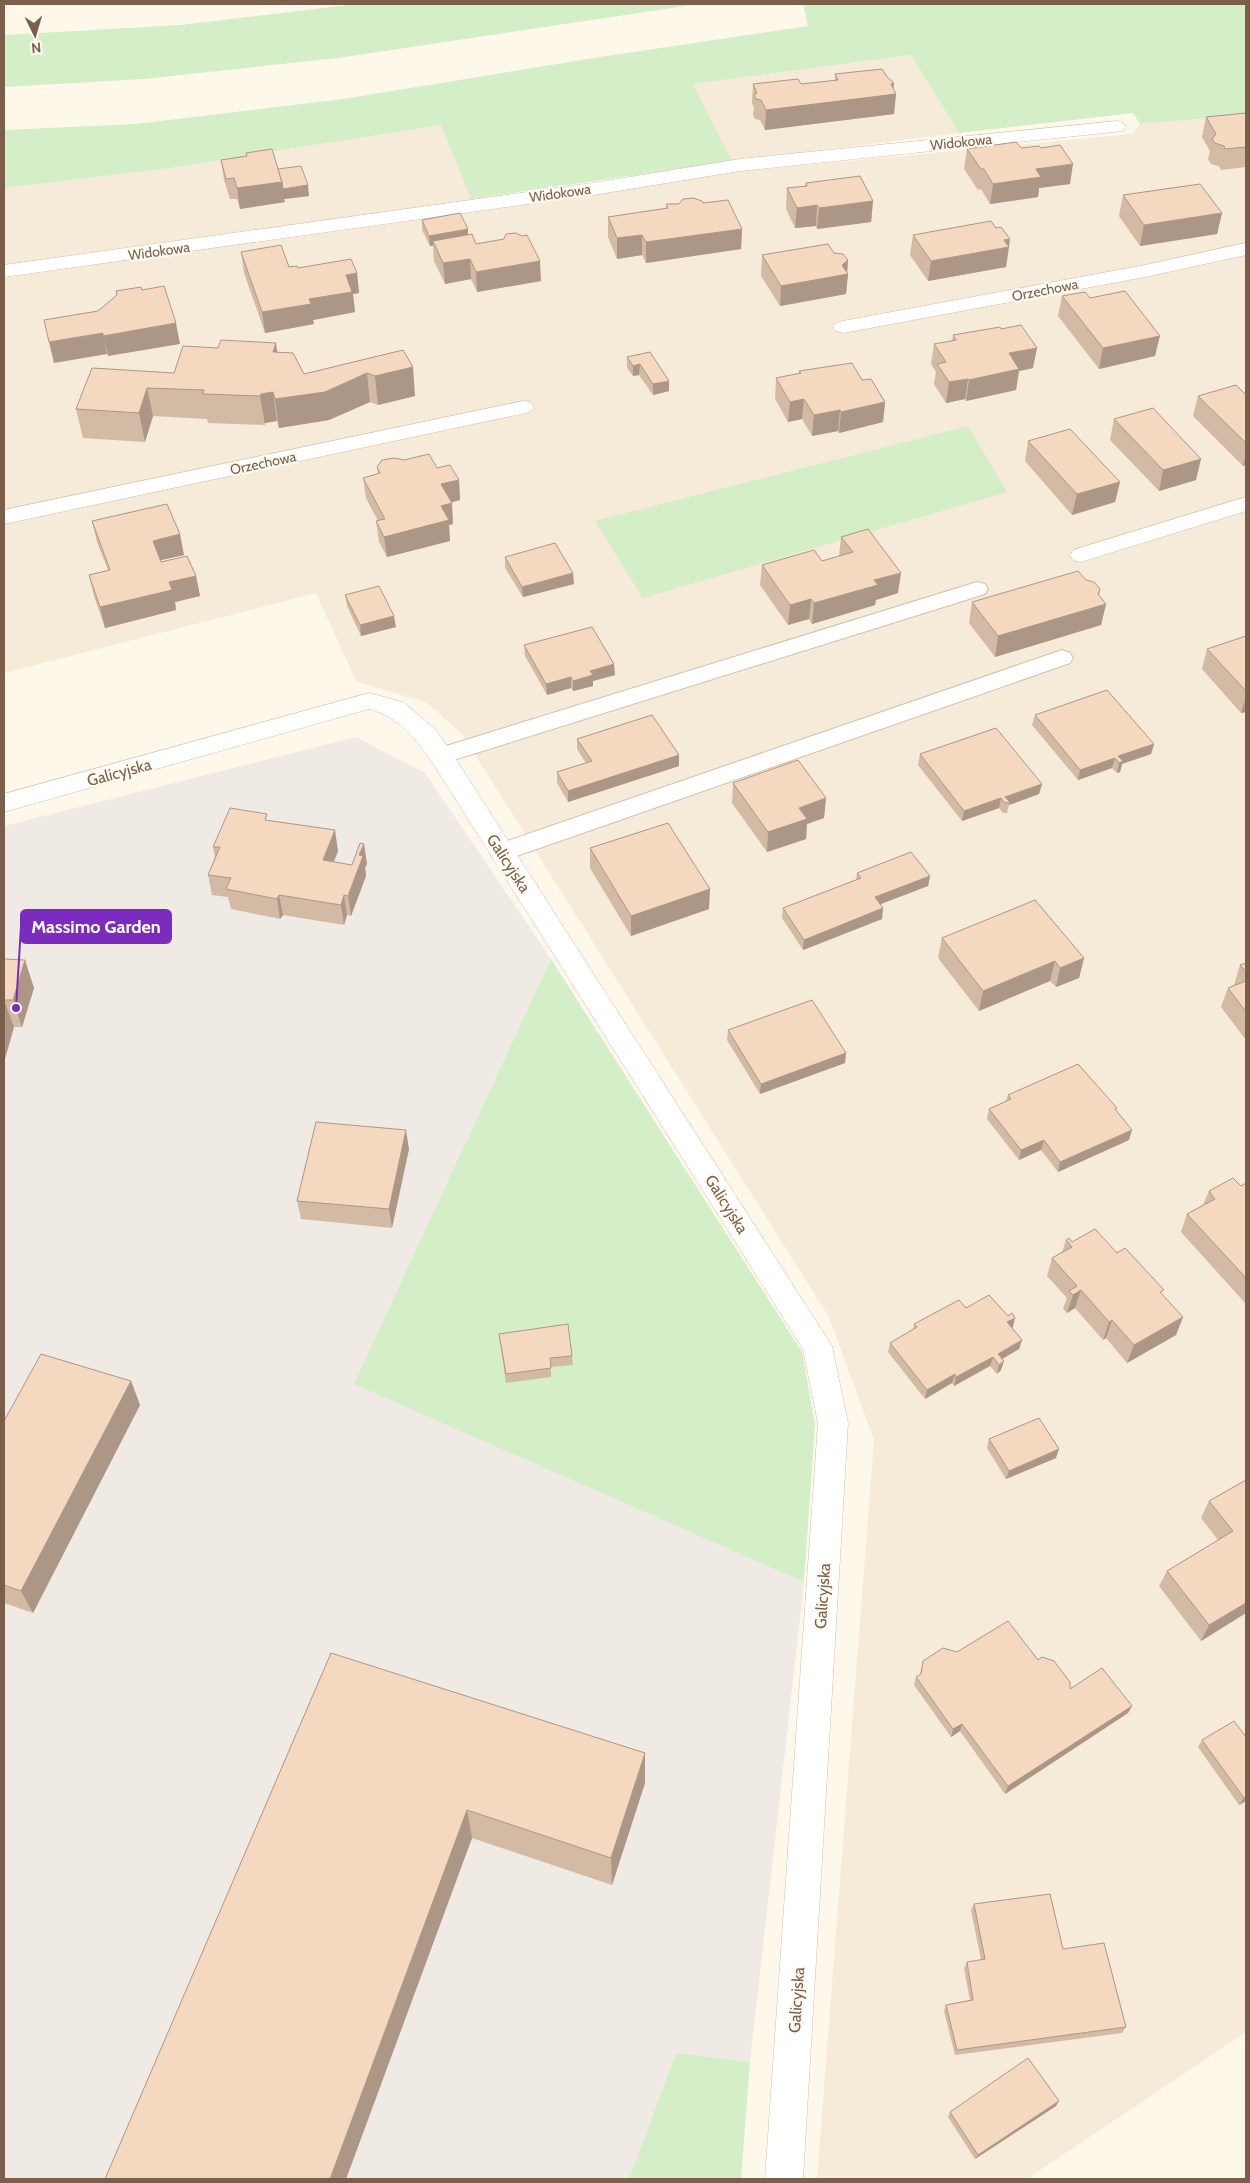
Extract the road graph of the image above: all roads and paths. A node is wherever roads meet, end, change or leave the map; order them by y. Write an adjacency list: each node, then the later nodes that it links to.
1 (1117, 126): 3 (street, Widokowa)
2 (1246, 249): 4 (street, Orzechowa)
3 (4, 271)
4 (843, 327)
5 (523, 408): 7 (street, Orzechowa)
6 (1246, 504): 8 (street)
7 (4, 517)
8 (1081, 555)
9 (977, 589): 11 (lane)
10 (1062, 658): 13 (lane)
11 (441, 756): 12 (street, Galicyjska); 13 (street, Galicyjska)
12 (4, 803)
13 (502, 852): 14 (street, Galicyjska)
14 (784, 2179)

